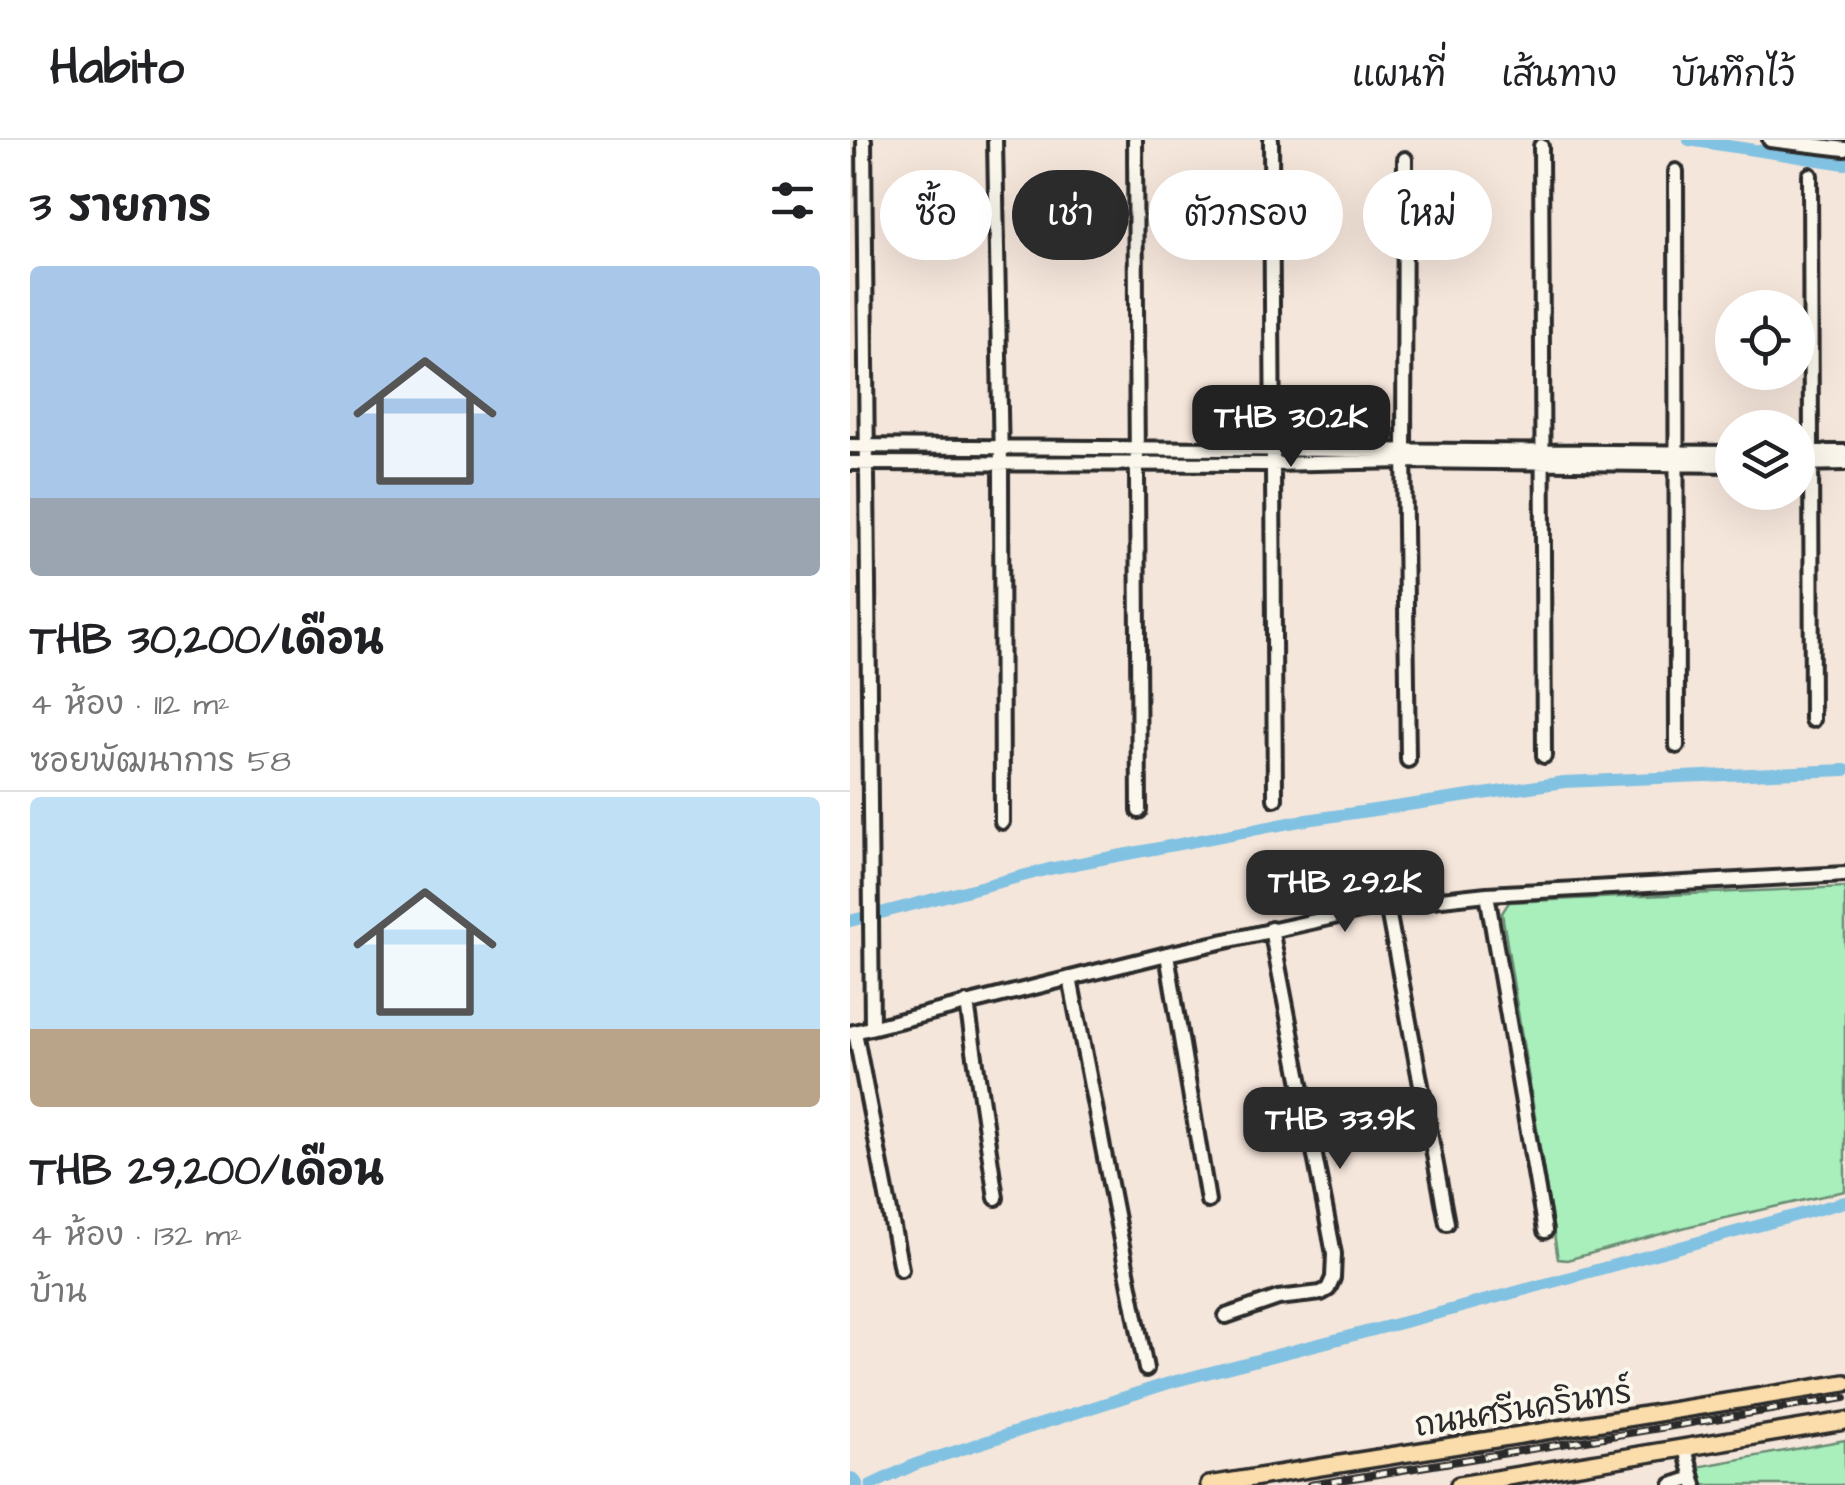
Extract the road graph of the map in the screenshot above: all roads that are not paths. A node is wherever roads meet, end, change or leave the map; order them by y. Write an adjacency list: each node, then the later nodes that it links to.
1 (864, 140): 14 (street)
2 (996, 140): 15 (street)
3 (1135, 140): 16 (street)
4 (1272, 140): 17 (street)
5 (1770, 140): 6 (street)
6 (1807, 142): 8 (street)
7 (1541, 146): 21 (street)
8 (1845, 149)
9 (1405, 159): 20 (street)
10 (1676, 171): 24 (street)
11 (1810, 175): 12 (street)
12 (1812, 410)
13 (850, 446): 14 (street)
14 (866, 446): 15 (street); 28 (street)
15 (1000, 446): 16 (street); 29 (street)
16 (1135, 446): 17 (street); 25 (street)
17 (1272, 448): 20 (street); 30 (street)
18 (1845, 452): 22 (street)
19 (1715, 455): 24 (street)
20 (1404, 456): 21 (street); 30 (street); 36 (street)
21 (1543, 457): 24 (street); 35 (street)
22 (1815, 458)
23 (1815, 458): 31 (street)
24 (1678, 459): 26 (street); 34 (street)
25 (1135, 462): 29 (street); 30 (street); 38 (street)
26 (1715, 462)
27 (850, 463): 28 (street)
28 (866, 463): 29 (street); 47 (street)
29 (1001, 464): 39 (street)
30 (1272, 464): 37 (street)
31 (1845, 464)
32 (1813, 510): 33 (street)
33 (1812, 720)
34 (1677, 746)
35 (1544, 756)
36 (1408, 760)
37 (1275, 799)
38 (1139, 810)
39 (1002, 822)
40 (1845, 874): 41 (street)
41 (1488, 894): 42 (street); 52 (street)
42 (1387, 904): 43 (street); 51 (street)
43 (1272, 929): 44 (street); 54 (street)
44 (1167, 954): 45 (street); 50 (street)
45 (1070, 978): 46 (street); 55 (street)
46 (968, 1003): 47 (street); 49 (street)
47 (872, 1027): 48 (street)
48 (853, 1032): 53 (street)
49 (996, 1198)
50 (1208, 1200)
51 (1448, 1223)
52 (1545, 1231)
53 (901, 1269)
54 (1226, 1316)
55 (1146, 1370)
56 (1845, 1383): 60 (main road, ถนนศรีนครินทร์)
57 (1845, 1421): 58 (main road, ถนนศรีนครินทร์)
58 (1685, 1449): 59 (street); 61 (main road, ถนนศรีนครินทร์)
59 (1694, 1482): 62 (street)
60 (1209, 1485)
61 (1460, 1485)
62 (1672, 1485)

